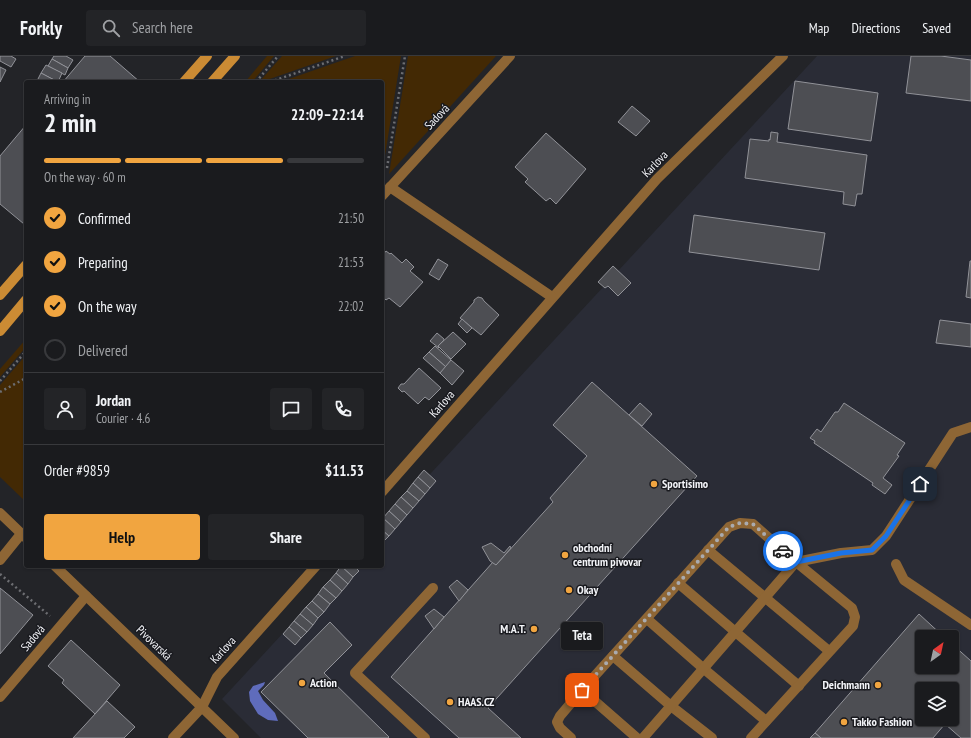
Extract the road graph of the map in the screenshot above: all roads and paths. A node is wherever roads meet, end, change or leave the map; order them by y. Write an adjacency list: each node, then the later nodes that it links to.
1 (207, 56): 8 (main road)
2 (235, 56): 9 (main road)
3 (278, 56): 10 (path)
4 (345, 56): 11 (path)
5 (405, 56): 12 (path)
6 (510, 56): 12 (street, Sadová)
7 (783, 56): 16 (street, Karlova)
8 (186, 80)
9 (214, 80)
10 (258, 80)
11 (276, 80)
12 (390, 187): 13 (street, Sadová); 16 (street)
13 (384, 194)
14 (24, 267): 15 (main road)
15 (0, 295)
16 (552, 297): 24 (street, Karlova)
17 (24, 302): 18 (main road)
18 (0, 331)
19 (24, 353): 21 (path)
20 (24, 379): 22 (path)
21 (0, 382)
22 (0, 392)
23 (971, 427): 29 (street)
24 (384, 490)
25 (0, 514): 26 (street)
26 (24, 536): 28 (street)
27 (708, 550): 29 (street); 34 (street); 37 (street)
28 (0, 560)
29 (796, 562): 37 (street); 42 (street)
30 (896, 564): 39 (street)
31 (57, 568): 36 (street, Pivovarská)
32 (314, 568): 48 (street, Karlova)
33 (0, 574): 40 (path)
34 (678, 583): 38 (street); 41 (street)
35 (433, 588): 53 (street)
36 (86, 596): 40 (street, Sadová); 48 (street, Pivovarská)
37 (765, 598): 41 (street); 42 (street)
38 (647, 619): 43 (street); 44 (street)
39 (971, 625)
40 (61, 626): 47 (street, Sadová)
41 (735, 632): 44 (street); 45 (street)
42 (830, 651): 45 (street)
43 (613, 656): 46 (street); 49 (street)
44 (704, 669): 49 (street); 50 (street)
45 (799, 686): 50 (street)
46 (582, 690): 54 (street); 55 (street)
47 (0, 698)
48 (202, 706): 51 (street, Karlova); 52 (street, Pivovarská)
49 (671, 706): 56 (street); 57 (street)
50 (766, 721): 58 (street)
51 (173, 738)
52 (234, 738)
53 (425, 738)
54 (571, 738)
55 (637, 738)
56 (643, 738)
57 (712, 738)
58 (751, 738)

